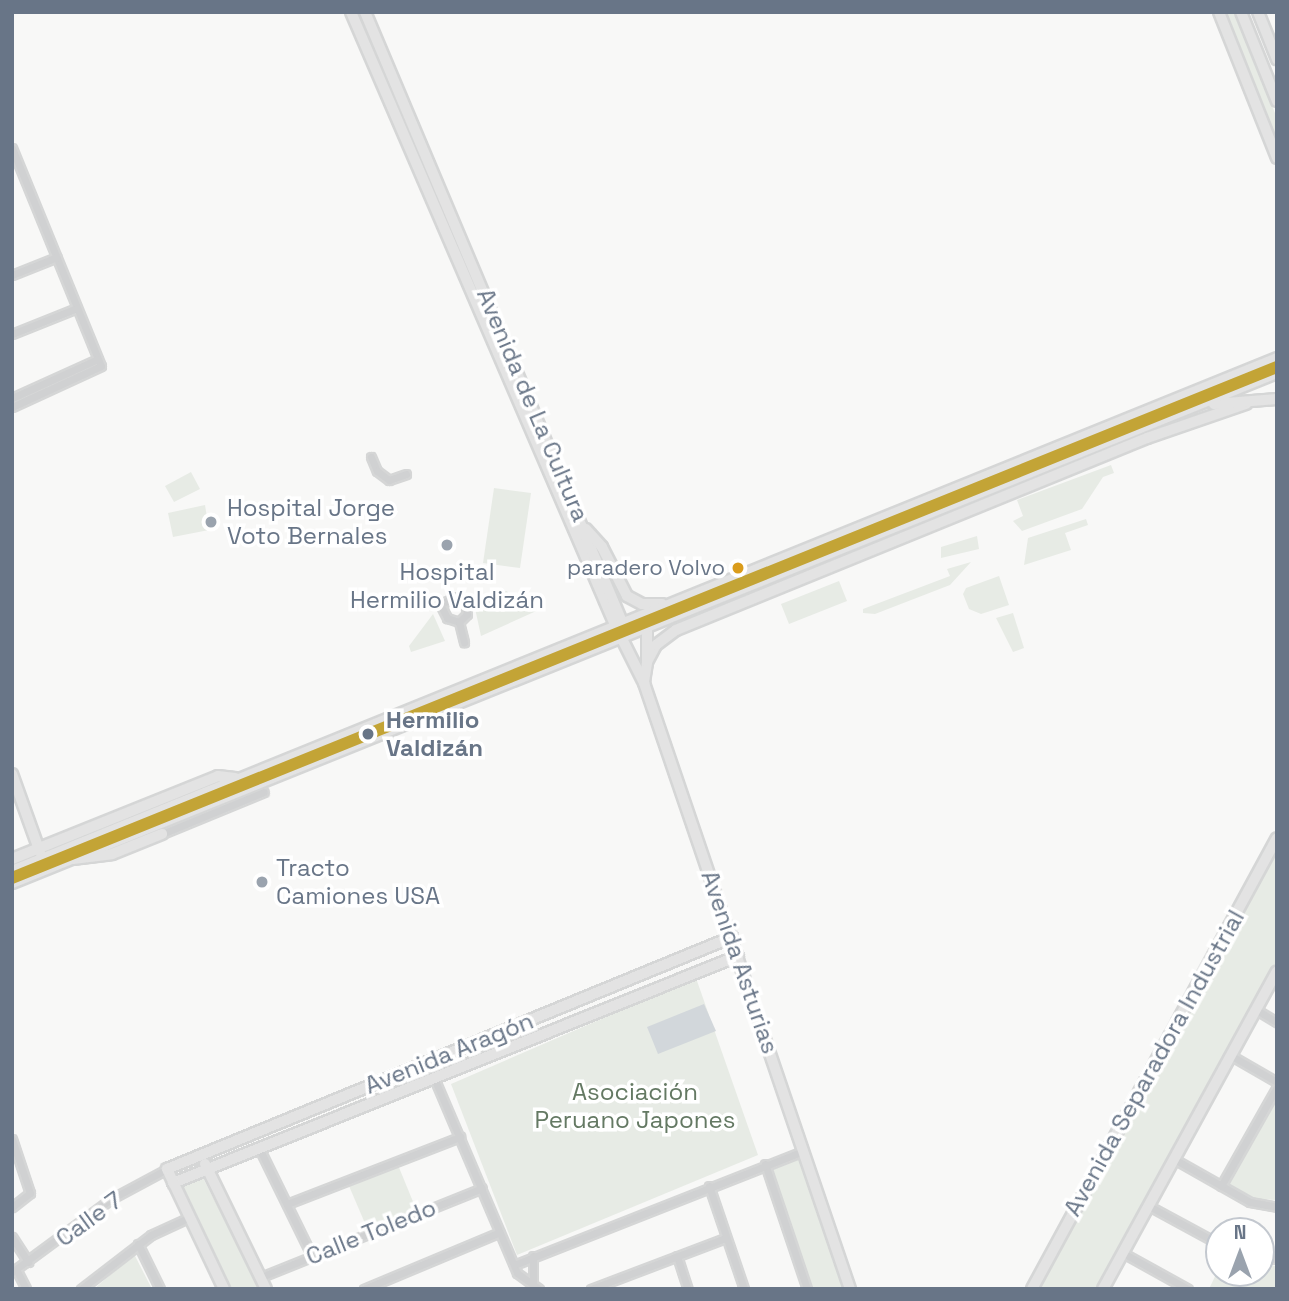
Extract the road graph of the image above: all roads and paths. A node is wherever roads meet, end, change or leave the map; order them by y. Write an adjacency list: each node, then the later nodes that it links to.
1 (351, 12): 16 (street, Avenida de La Cultura)
2 (365, 12): 16 (street, Avenida de La Cultura)
3 (1219, 12): 9 (main road)
4 (1241, 12): 7 (main road)
5 (1258, 12): 6 (street)
6 (1277, 59)
7 (1277, 101)
8 (12, 148): 10 (street)
9 (1277, 158)
10 (57, 257): 11 (street); 12 (street)
11 (12, 275)
12 (77, 308): 13 (street); 17 (street)
13 (12, 334)
14 (1277, 358): 25 (main road)
15 (1277, 373): 21 (main road)
16 (518, 382): 24 (street, Avenida de La Cultura); 27 (street, Avenida de La Cultura)
17 (38, 390): 18 (street); 20 (street)
18 (12, 398)
19 (1277, 400): 21 (main road); 31 (street)
20 (12, 407)
21 (1187, 409): 28 (main road)
22 (371, 457): 23 (street)
23 (405, 474)
24 (586, 529): 25 (main road); 27 (street, Avenida de La Cultura)
25 (676, 603): 27 (main road)
26 (459, 622): 30 (street)
27 (620, 625): 29 (street, Avenida de La Cultura); 34 (main road)
28 (647, 627): 29 (main road); 31 (main road)
29 (624, 636): 32 (street, Avenida Asturias); 35 (main road)
30 (464, 642)
31 (647, 662): 32 (street)
32 (644, 683): 42 (street, Avenida Asturias)
33 (12, 775): 39 (street)
34 (235, 778): 36 (main road); 36 (street)
35 (262, 787): 36 (main road); 37 (street)
36 (130, 823): 39 (main road); 40 (main road)
37 (162, 834): 40 (street)
38 (1277, 838): 94 (street, Avenida Separadora Industrial)
39 (42, 858): 40 (main road); 41 (main road)
40 (72, 859)
41 (14, 868)
42 (732, 937): 43 (street, Avenida Asturias); 54 (street, Avenida Aragón)
43 (738, 956): 48 (street, Avenida Aragón); 53 (street, Avenida Asturias)
44 (1277, 971): 45 (street)
45 (1255, 1009): 46 (street); 47 (street)
46 (1277, 1022)
47 (1230, 1055): 49 (street); 55 (street)
48 (434, 1078): 50 (street); 52 (street, Avenida Aragón)
49 (1277, 1084): 61 (street)
50 (460, 1137): 62 (street); 63 (street)
51 (13, 1141): 66 (street)
52 (259, 1148): 57 (street, Avenida Aragón); 63 (street)
53 (803, 1151): 56 (street); 93 (street, Avenida Asturias)
54 (201, 1155): 57 (street); 58 (street, Avenida Aragón)
55 (1174, 1159): 61 (street); 64 (street)
56 (765, 1164): 60 (street); 92 (street)
57 (208, 1168): 59 (street, Avenida Aragón); 80 (street)
58 (167, 1169): 59 (street); 77 (street, Calle 7)
59 (173, 1182): 67 (street)
60 (709, 1186): 71 (street); 75 (street)
61 (1221, 1186): 65 (street)
62 (482, 1188): 68 (street); 74 (street, Calle Toledo)
63 (286, 1204): 74 (street)
64 (1149, 1206): 69 (street); 73 (street)
65 (1277, 1206)
66 (12, 1207)
67 (188, 1217): 72 (street); 86 (street)
68 (500, 1232): 78 (street); 88 (street)
69 (1205, 1236)
70 (12, 1237): 77 (street)
71 (725, 1238): 76 (street); 91 (street)
72 (138, 1244): 84 (street); 85 (street)
73 (1123, 1253): 81 (street); 95 (street)
74 (312, 1256): 80 (street, Calle Toledo)
75 (533, 1256): 78 (street); 82 (street)
76 (677, 1256): 89 (street); 90 (street)
77 (28, 1262): 79 (street, Calle 7)
78 (514, 1265): 82 (street)
79 (14, 1270): 83 (street)
80 (261, 1277): 87 (street)
81 (1170, 1280): 96 (street); 97 (street)
82 (536, 1287)
83 (26, 1289)
84 (81, 1289)
85 (160, 1289)
86 (224, 1289)
87 (267, 1289)
88 (364, 1289)
89 (591, 1289)
90 (688, 1289)
91 (744, 1289)
92 (807, 1289)
93 (850, 1289)
94 (1032, 1289)
95 (1103, 1289)
96 (1165, 1289)
97 (1188, 1289)

